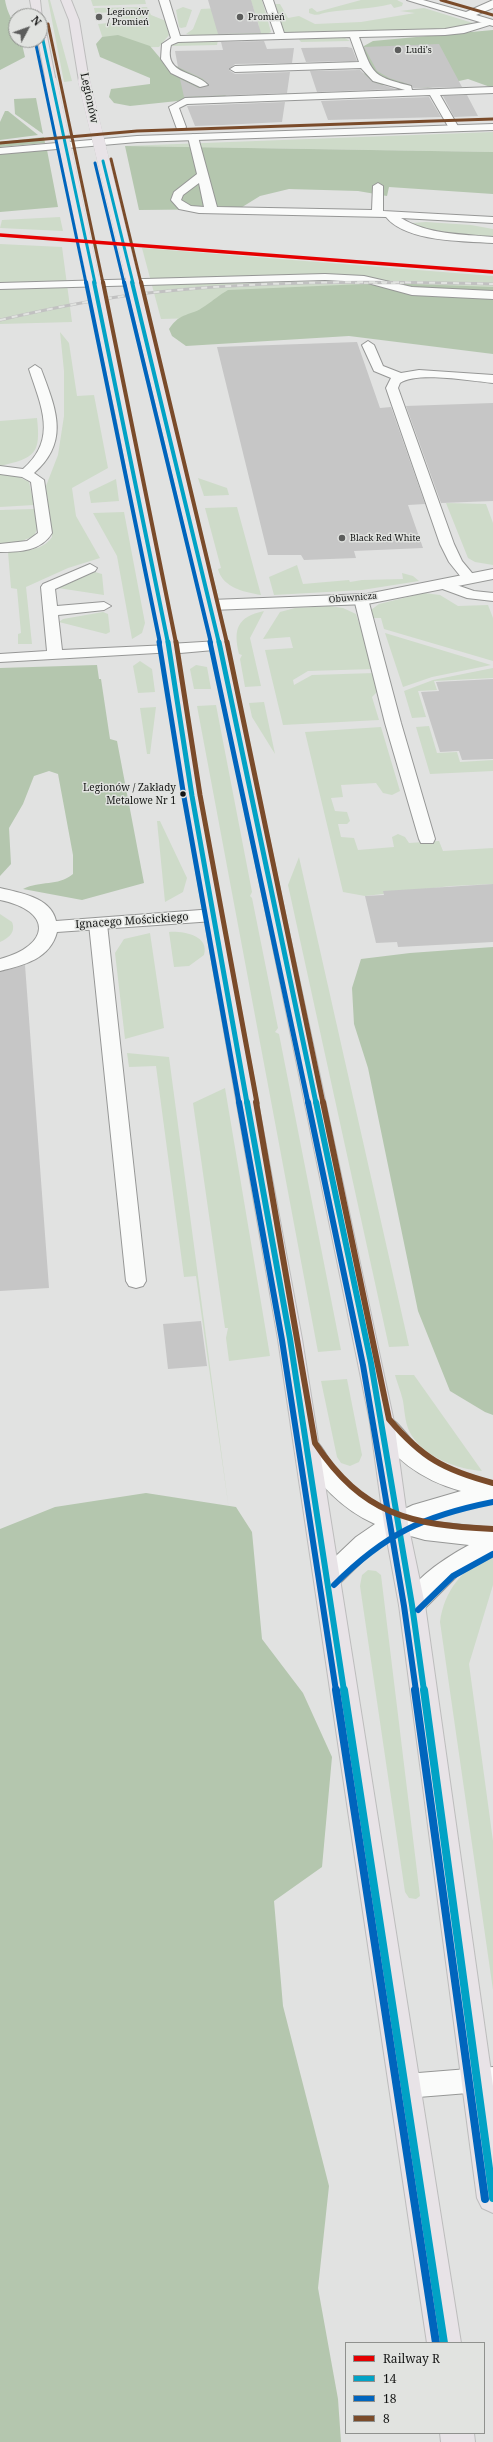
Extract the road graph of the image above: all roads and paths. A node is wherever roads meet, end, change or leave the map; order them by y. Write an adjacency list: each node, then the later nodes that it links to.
1 (66, 0): 45 (main road, Legionów, bridge)
2 (164, 0): 10 (lane)
3 (268, 0): 9 (lane)
4 (412, 0): 6 (street)
5 (493, 2): 6 (street)
6 (465, 16): 7 (street)
7 (491, 23): 8 (lane)
8 (354, 35): 9 (lane); 12 (lane)
9 (280, 36): 10 (lane)
10 (176, 39): 15 (lane)
11 (44, 48): 49 (main road, bridge)
12 (365, 65): 13 (lane); 17 (lane)
13 (267, 68): 14 (lane); 18 (lane)
14 (235, 69)
15 (203, 85)
16 (493, 90): 17 (lane)
17 (431, 93): 18 (lane); 21 (lane)
18 (279, 98): 20 (lane)
19 (493, 126): 21 (street)
20 (181, 127)
21 (454, 128): 22 (street)
22 (193, 137): 23 (street); 24 (lane)
23 (0, 151)
24 (202, 174): 26 (lane); 26 (lane)
25 (378, 186): 27 (lane)
26 (215, 210): 27 (lane)
27 (382, 214): 28 (lane); 29 (lane)
28 (493, 220)
29 (493, 240)
30 (0, 286): 31 (lane)
31 (493, 295)
32 (368, 345): 34 (lane)
33 (35, 369): 37 (lane)
34 (400, 377): 35 (lane); 41 (lane)
35 (493, 379)
36 (0, 470): 37 (lane)
37 (26, 473): 38 (lane)
38 (0, 548)
39 (90, 568): 47 (lane)
40 (493, 574): 41 (street, Obuwnicza)
41 (470, 579): 42 (street, Obuwnicza)
42 (442, 584): 43 (lane); 44 (street, Obuwnicza)
43 (493, 597)
44 (361, 599): 45 (street, Obuwnicza); 52 (lane)
45 (211, 605): 48 (main road, Legionów)
46 (104, 606): 47 (lane)
47 (50, 611): 50 (lane)
48 (219, 646): 49 (street); 59 (main road, Legionów)
49 (168, 649): 50 (lane); 54 (main road)
50 (55, 655): 51 (lane)
51 (0, 658)
52 (427, 839)
53 (0, 894): 56 (street)
54 (214, 915): 55 (street, Ignacego Mościckiego); 60 (main road)
55 (98, 924): 56 (street, Ignacego Mościckiego); 58 (lane)
56 (50, 927): 57 (street)
57 (0, 965)
58 (136, 1281)
59 (382, 1422): 61 (street); 62 (main road, Legionów)
60 (307, 1446): 62 (street); 65 (main road)
61 (493, 1492): 62 (street)
62 (396, 1524): 63 (street); 65 (street); 66 (main road, Legionów)
63 (493, 1538)
64 (493, 1545): 66 (street)
65 (328, 1580): 68 (main road)
66 (412, 1605): 67 (main road, Legionów)
67 (485, 2080): 68 (lane); 69 (main road, Legionów)
68 (406, 2086): 70 (main road)
69 (493, 2198)
70 (444, 2342)

